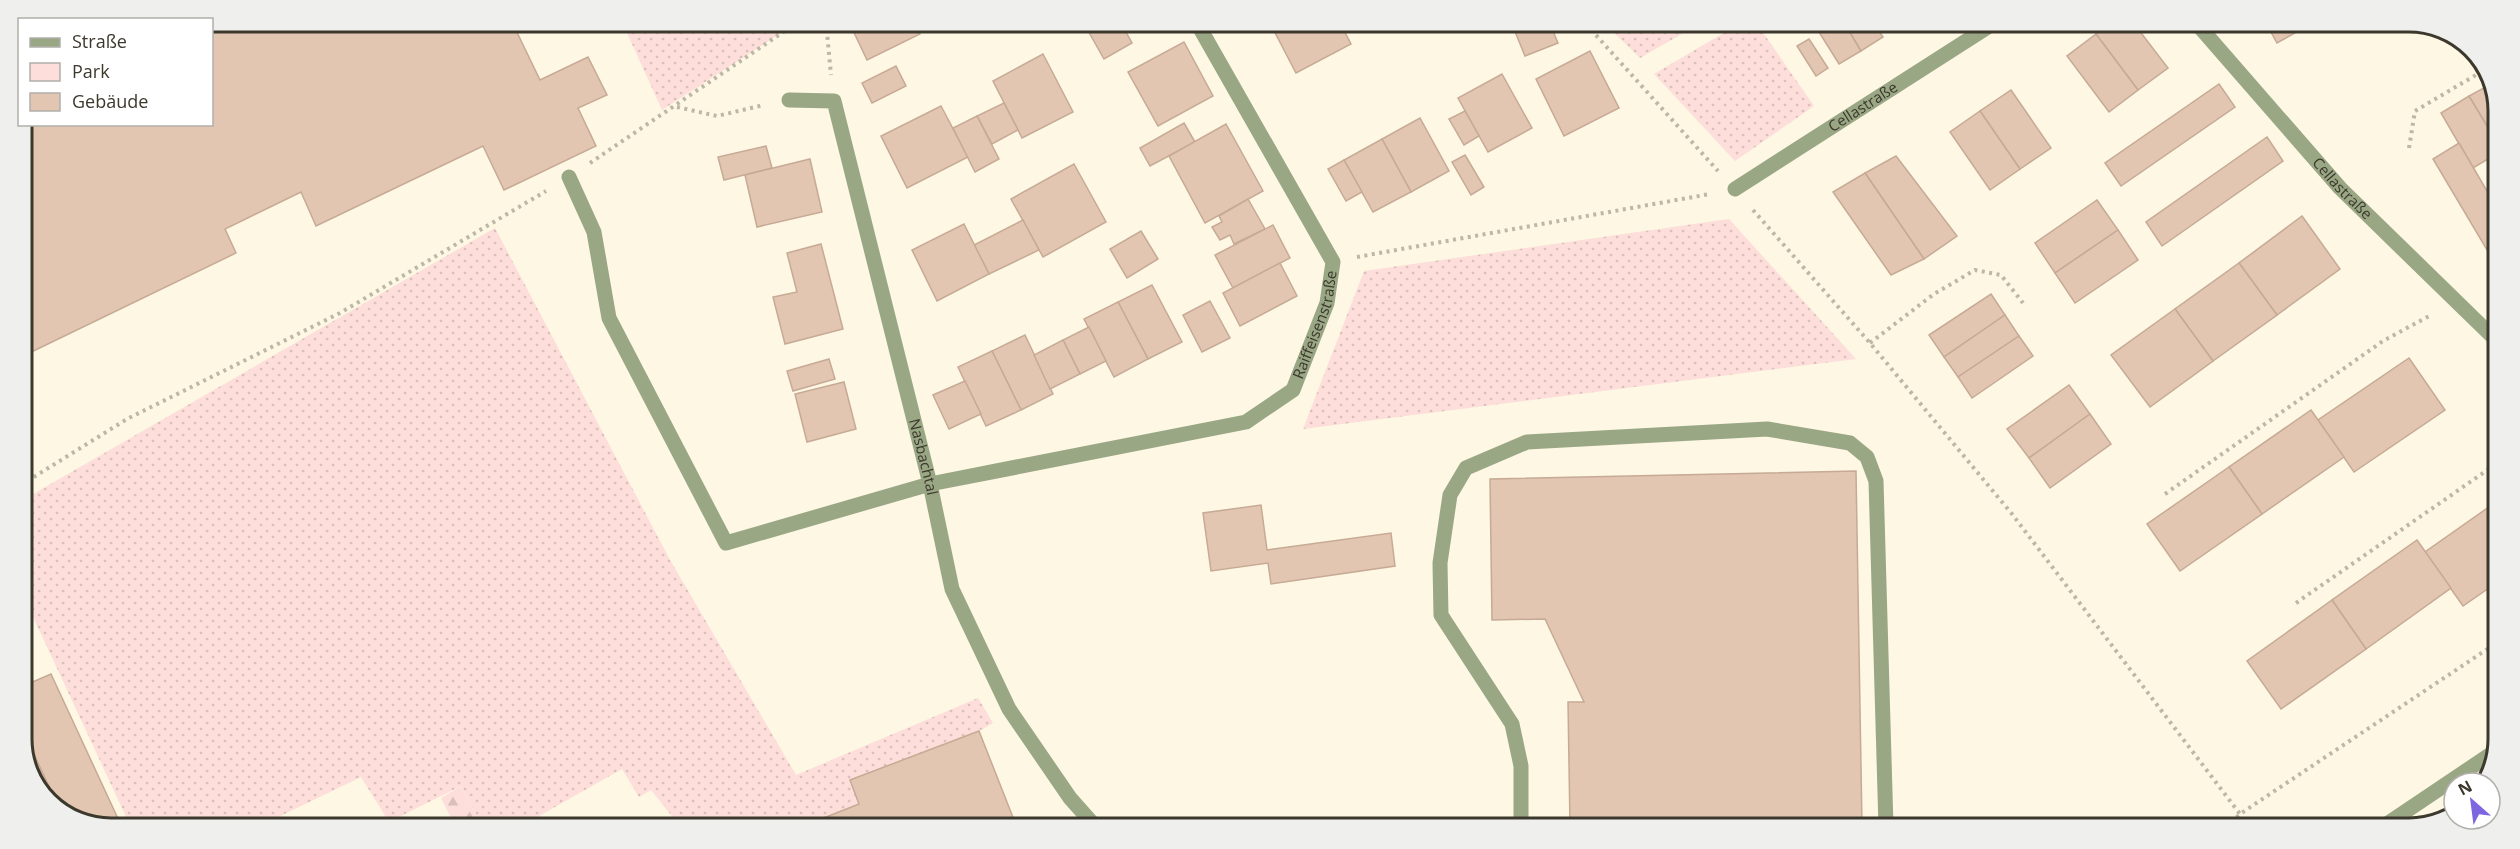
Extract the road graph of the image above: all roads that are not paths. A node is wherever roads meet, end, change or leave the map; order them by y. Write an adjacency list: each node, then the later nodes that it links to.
1 (1202, 32): 8 (street, Raiffeisenstraße)
2 (1980, 32): 6 (street, Cellastraße)
3 (2204, 32): 7 (street, Cellastraße)
4 (789, 100): 8 (street, Nasbachtal)
5 (569, 177): 8 (street, Raiffeisenstraße)
6 (1735, 189)
7 (2488, 332)
8 (930, 484): 10 (street, Nasbachtal)
9 (2486, 758): 13 (street)
10 (1088, 818)
11 (1521, 818): 12 (street)
12 (1886, 818)
13 (2396, 818)

